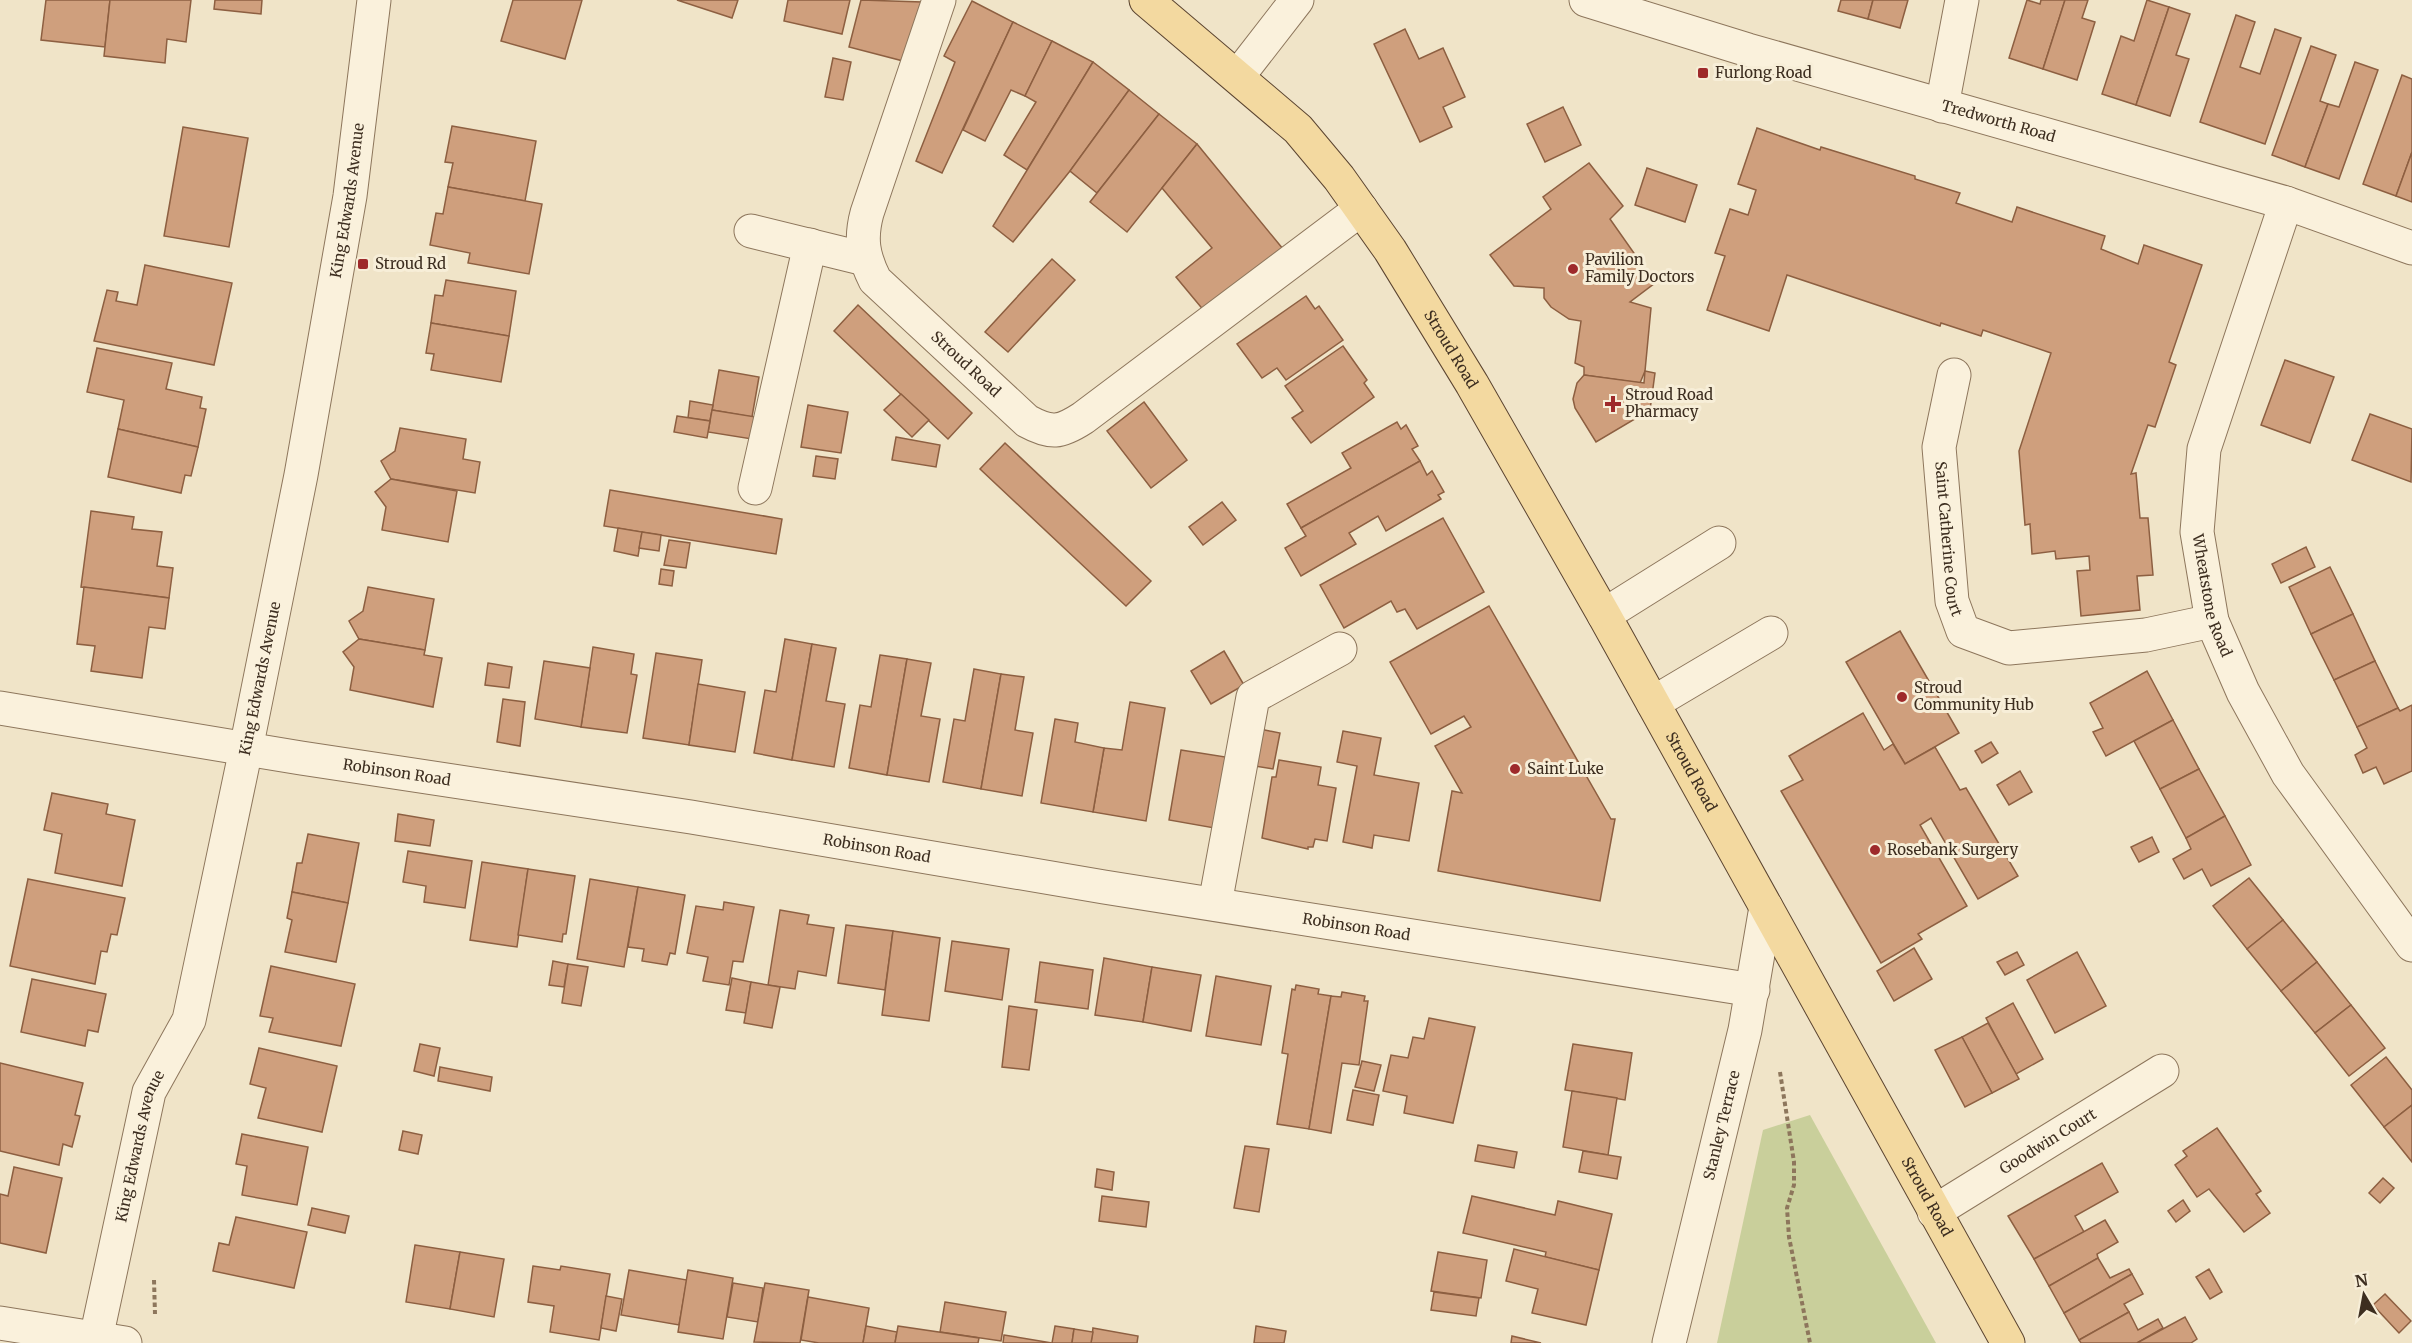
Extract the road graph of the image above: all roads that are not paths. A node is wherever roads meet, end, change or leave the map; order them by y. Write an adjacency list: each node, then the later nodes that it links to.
1 (374, 0): 24 (street, King Edwards Avenue)
2 (939, 0): 14 (street, Stroud Road)
3 (1146, 0): 7 (main road, Stroud Road)
4 (1297, 0): 7 (street)
5 (1586, 0): 8 (street, Tredworth Road)
6 (1962, 0): 8 (street)
7 (1238, 76): 10 (main road, Stroud Road)
8 (1942, 106): 9 (street, Tredworth Road)
9 (2286, 203): 13 (street, Tredworth Road); 19 (street, Wheatstone Road)
10 (1361, 209): 14 (street, Stroud Road); 18 (main road, Stroud Road)
11 (751, 231): 12 (street)
12 (810, 245): 14 (street); 16 (street)
13 (2412, 248)
14 (865, 259)
15 (1954, 375): 19 (street, Saint Catherine Court)
16 (755, 488)
17 (1719, 543): 18 (street)
18 (1604, 615): 22 (main road, Stroud Road)
19 (2212, 621): 27 (street, Wheatstone Road)
20 (1771, 633): 22 (street)
21 (1340, 649): 25 (street)
22 (1653, 703): 26 (main road, Stroud Road)
23 (0, 708): 24 (street, Robinson Road)
24 (246, 749): 25 (street, Robinson Road); 32 (street, King Edwards Avenue)
25 (1215, 904): 28 (street, Robinson Road)
26 (1766, 907): 28 (street, Stanley Terrace); 30 (main road, Stroud Road)
27 (2412, 945)
28 (1753, 990): 33 (street, Stanley Terrace)
29 (2162, 1071): 30 (street, Goodwin Court)
30 (1934, 1212): 34 (main road, Stroud Road)
31 (0, 1323): 32 (street)
32 (106, 1341)
33 (1669, 1343)
34 (2008, 1343)

